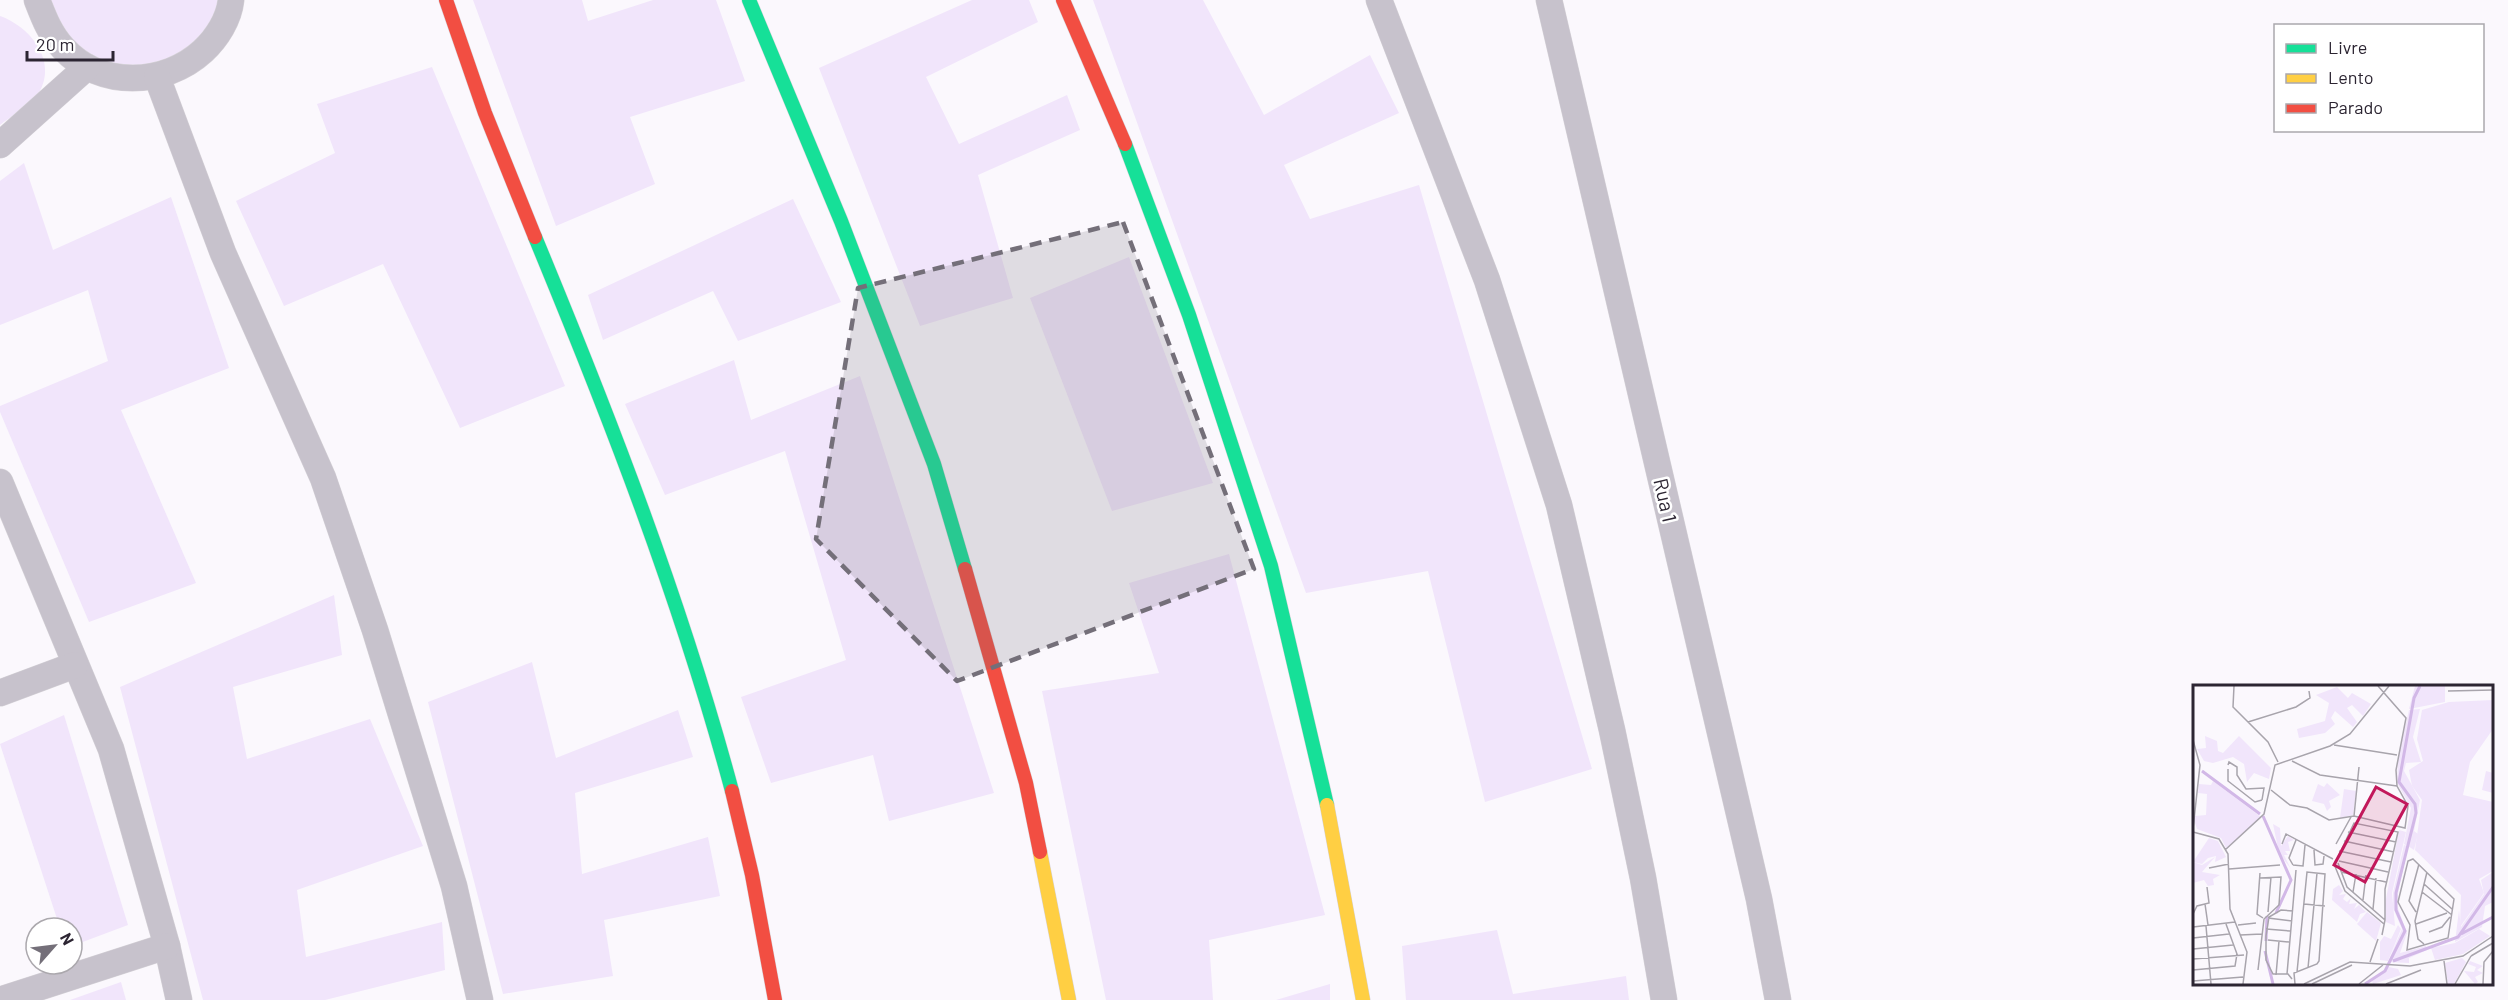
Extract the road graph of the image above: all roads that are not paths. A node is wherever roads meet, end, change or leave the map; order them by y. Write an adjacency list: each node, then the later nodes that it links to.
1 (37, 0): 8 (street)
2 (231, 0): 9 (street)
3 (447, 0): 18 (street)
4 (749, 0): 19 (street)
5 (1063, 0): 20 (street)
6 (1379, 0): 21 (street)
7 (1549, 0): 22 (street, Rua 1)
8 (87, 67): 9 (street); 10 (street)
9 (157, 77): 17 (street)
10 (0, 145)
11 (0, 482): 12 (street)
12 (75, 665): 13 (street); 14 (street)
13 (0, 693)
14 (167, 946): 15 (street); 16 (street)
15 (0, 1000)
16 (179, 1000)
17 (480, 1000)
18 (775, 1000)
19 (1069, 1000)
20 (1363, 1000)
21 (1664, 1000)
22 (1778, 1000)

